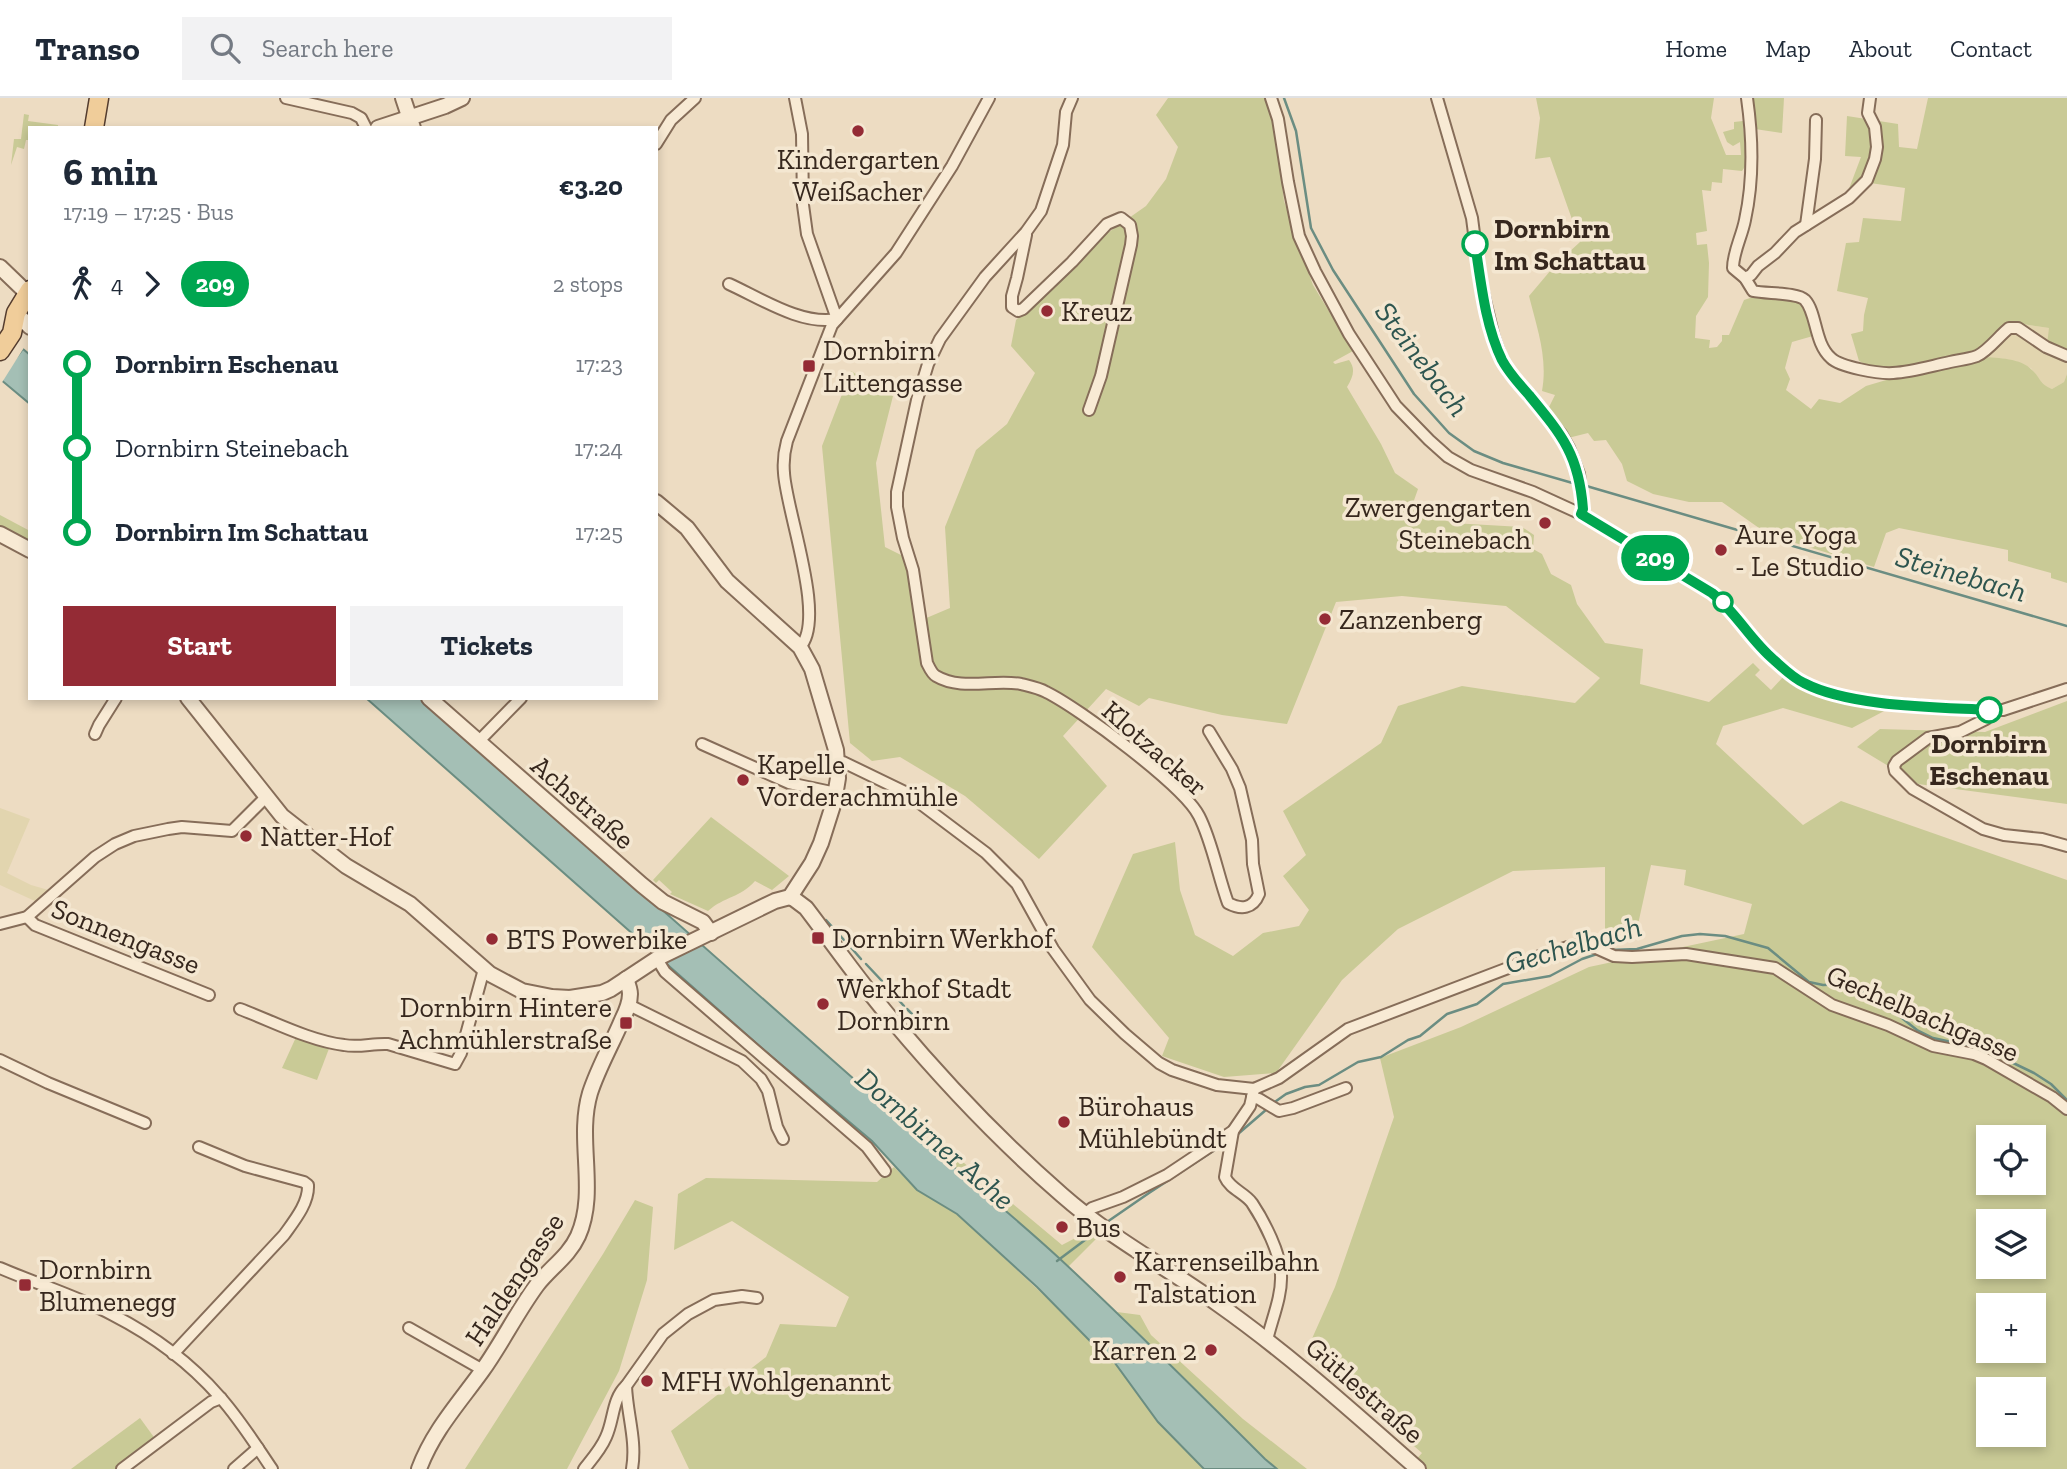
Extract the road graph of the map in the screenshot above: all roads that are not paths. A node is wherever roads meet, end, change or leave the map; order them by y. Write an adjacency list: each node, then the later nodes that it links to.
1 (99, 98): 15 (main road)
2 (286, 98): 16 (street)
3 (404, 98): 14 (street)
4 (462, 98): 14 (street)
5 (695, 98): 18 (street)
6 (794, 98): 27 (street)
7 (989, 98): 27 (street)
8 (1072, 98): 20 (street)
9 (1271, 98): 34 (street)
10 (1437, 98): 34 (street)
11 (1747, 98): 22 (street)
12 (1870, 98): 19 (street)
13 (1816, 120): 19 (street)
14 (411, 122): 17 (street)
15 (94, 126)
16 (365, 126)
17 (389, 126)
18 (658, 141)
19 (1806, 225): 22 (street)
20 (1026, 232): 32 (street); 44 (street, Klotzacker)
21 (0, 267): 24 (street)
22 (1745, 278): 31 (street)
23 (729, 284): 27 (street)
24 (28, 291)
25 (28, 294): 26 (main road)
26 (16, 313): 28 (street); 29 (main road)
27 (837, 319): 37 (street)
28 (28, 325)
29 (5, 331): 30 (main road)
30 (0, 351)
31 (2067, 356)
32 (1089, 410)
33 (658, 504): 37 (street)
34 (1581, 514): 43 (street)
35 (0, 534): 36 (street)
36 (28, 549)
37 (800, 647): 48 (street)
38 (2067, 689): 43 (street)
39 (115, 700): 45 (street)
40 (190, 700): 50 (street)
41 (431, 700): 46 (street, Achstraße)
42 (518, 700): 46 (street)
43 (1989, 710): 51 (street)
44 (1209, 731)
45 (95, 734)
46 (478, 742): 55 (street, Achstraße)
47 (702, 744): 49 (street)
48 (837, 762): 49 (street); 66 (street)
49 (836, 793): 52 (street)
50 (265, 797): 53 (street); 57 (street)
51 (2067, 846)
52 (790, 897): 55 (street); 73 (street, Gütlestraße)
53 (27, 918): 54 (street); 59 (street, Sonnengasse)
54 (0, 924)
55 (706, 935): 56 (street)
56 (656, 959): 58 (street); 62 (street)
57 (484, 969): 58 (street); 61 (street)
58 (625, 979): 60 (street)
59 (209, 995)
60 (629, 1005): 63 (street); 79 (street, Haldengasse)
61 (240, 1009)
62 (737, 1033): 63 (street); 72 (street)
63 (726, 1054): 70 (street)
64 (0, 1060): 68 (street)
65 (1346, 1088): 66 (street)
66 (1253, 1093): 67 (street, Gechelbachgasse); 69 (street)
67 (2067, 1109)
68 (145, 1124)
69 (1232, 1137): 73 (street); 77 (street)
70 (783, 1139)
71 (199, 1147): 78 (street)
72 (885, 1171)
73 (1096, 1223): 77 (street, Gütlestraße)
74 (0, 1268): 78 (street)
75 (757, 1298): 80 (street)
76 (409, 1328): 79 (street)
77 (1267, 1340): 89 (street, Gütlestraße)
78 (173, 1354): 81 (street)
79 (483, 1370): 86 (street, Haldengasse)
80 (626, 1386): 87 (street); 88 (street)
81 (220, 1398): 82 (street); 83 (street)
82 (258, 1448): 84 (street); 85 (street)
83 (122, 1469)
84 (234, 1469)
85 (272, 1469)
86 (419, 1469)
87 (584, 1469)
88 (632, 1469)
89 (1418, 1469)

